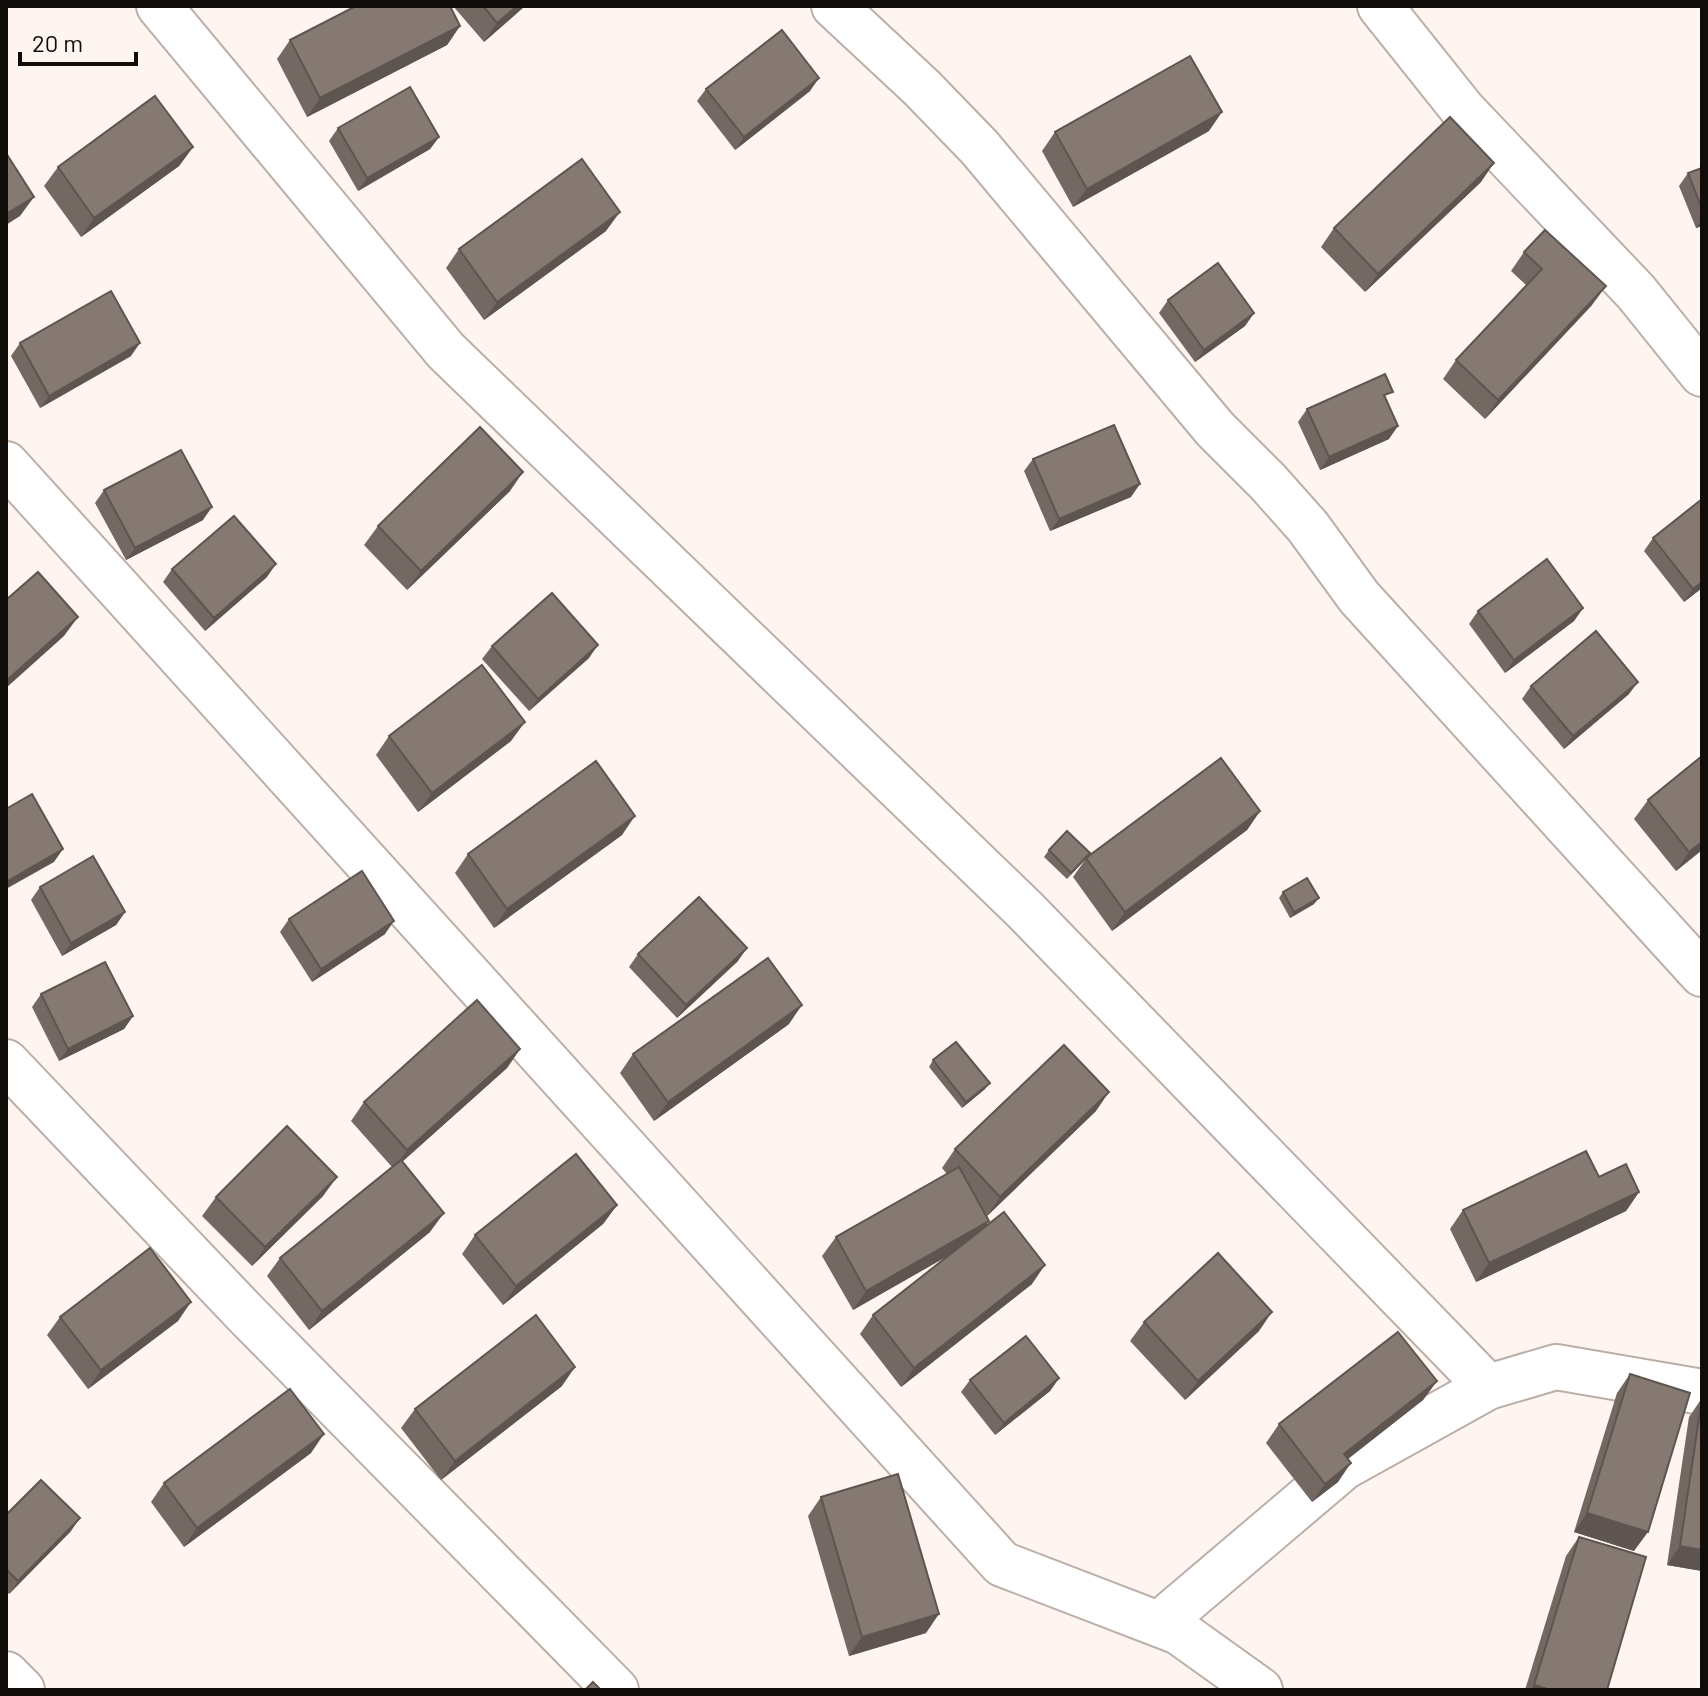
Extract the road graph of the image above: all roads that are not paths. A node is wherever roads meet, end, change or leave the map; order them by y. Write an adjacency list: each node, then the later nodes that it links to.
1 (159, 6): 8 (street)
2 (834, 6): 6 (street)
3 (1380, 6): 4 (street)
4 (1702, 374)
5 (6, 464): 10 (street)
6 (1702, 974)
7 (6, 1062): 13 (street)
8 (1488, 1387): 9 (street); 10 (street)
9 (1702, 1392)
10 (1179, 1632): 14 (street)
11 (6, 1674): 12 (street)
12 (22, 1690)
13 (616, 1690)
14 (1260, 1690)

